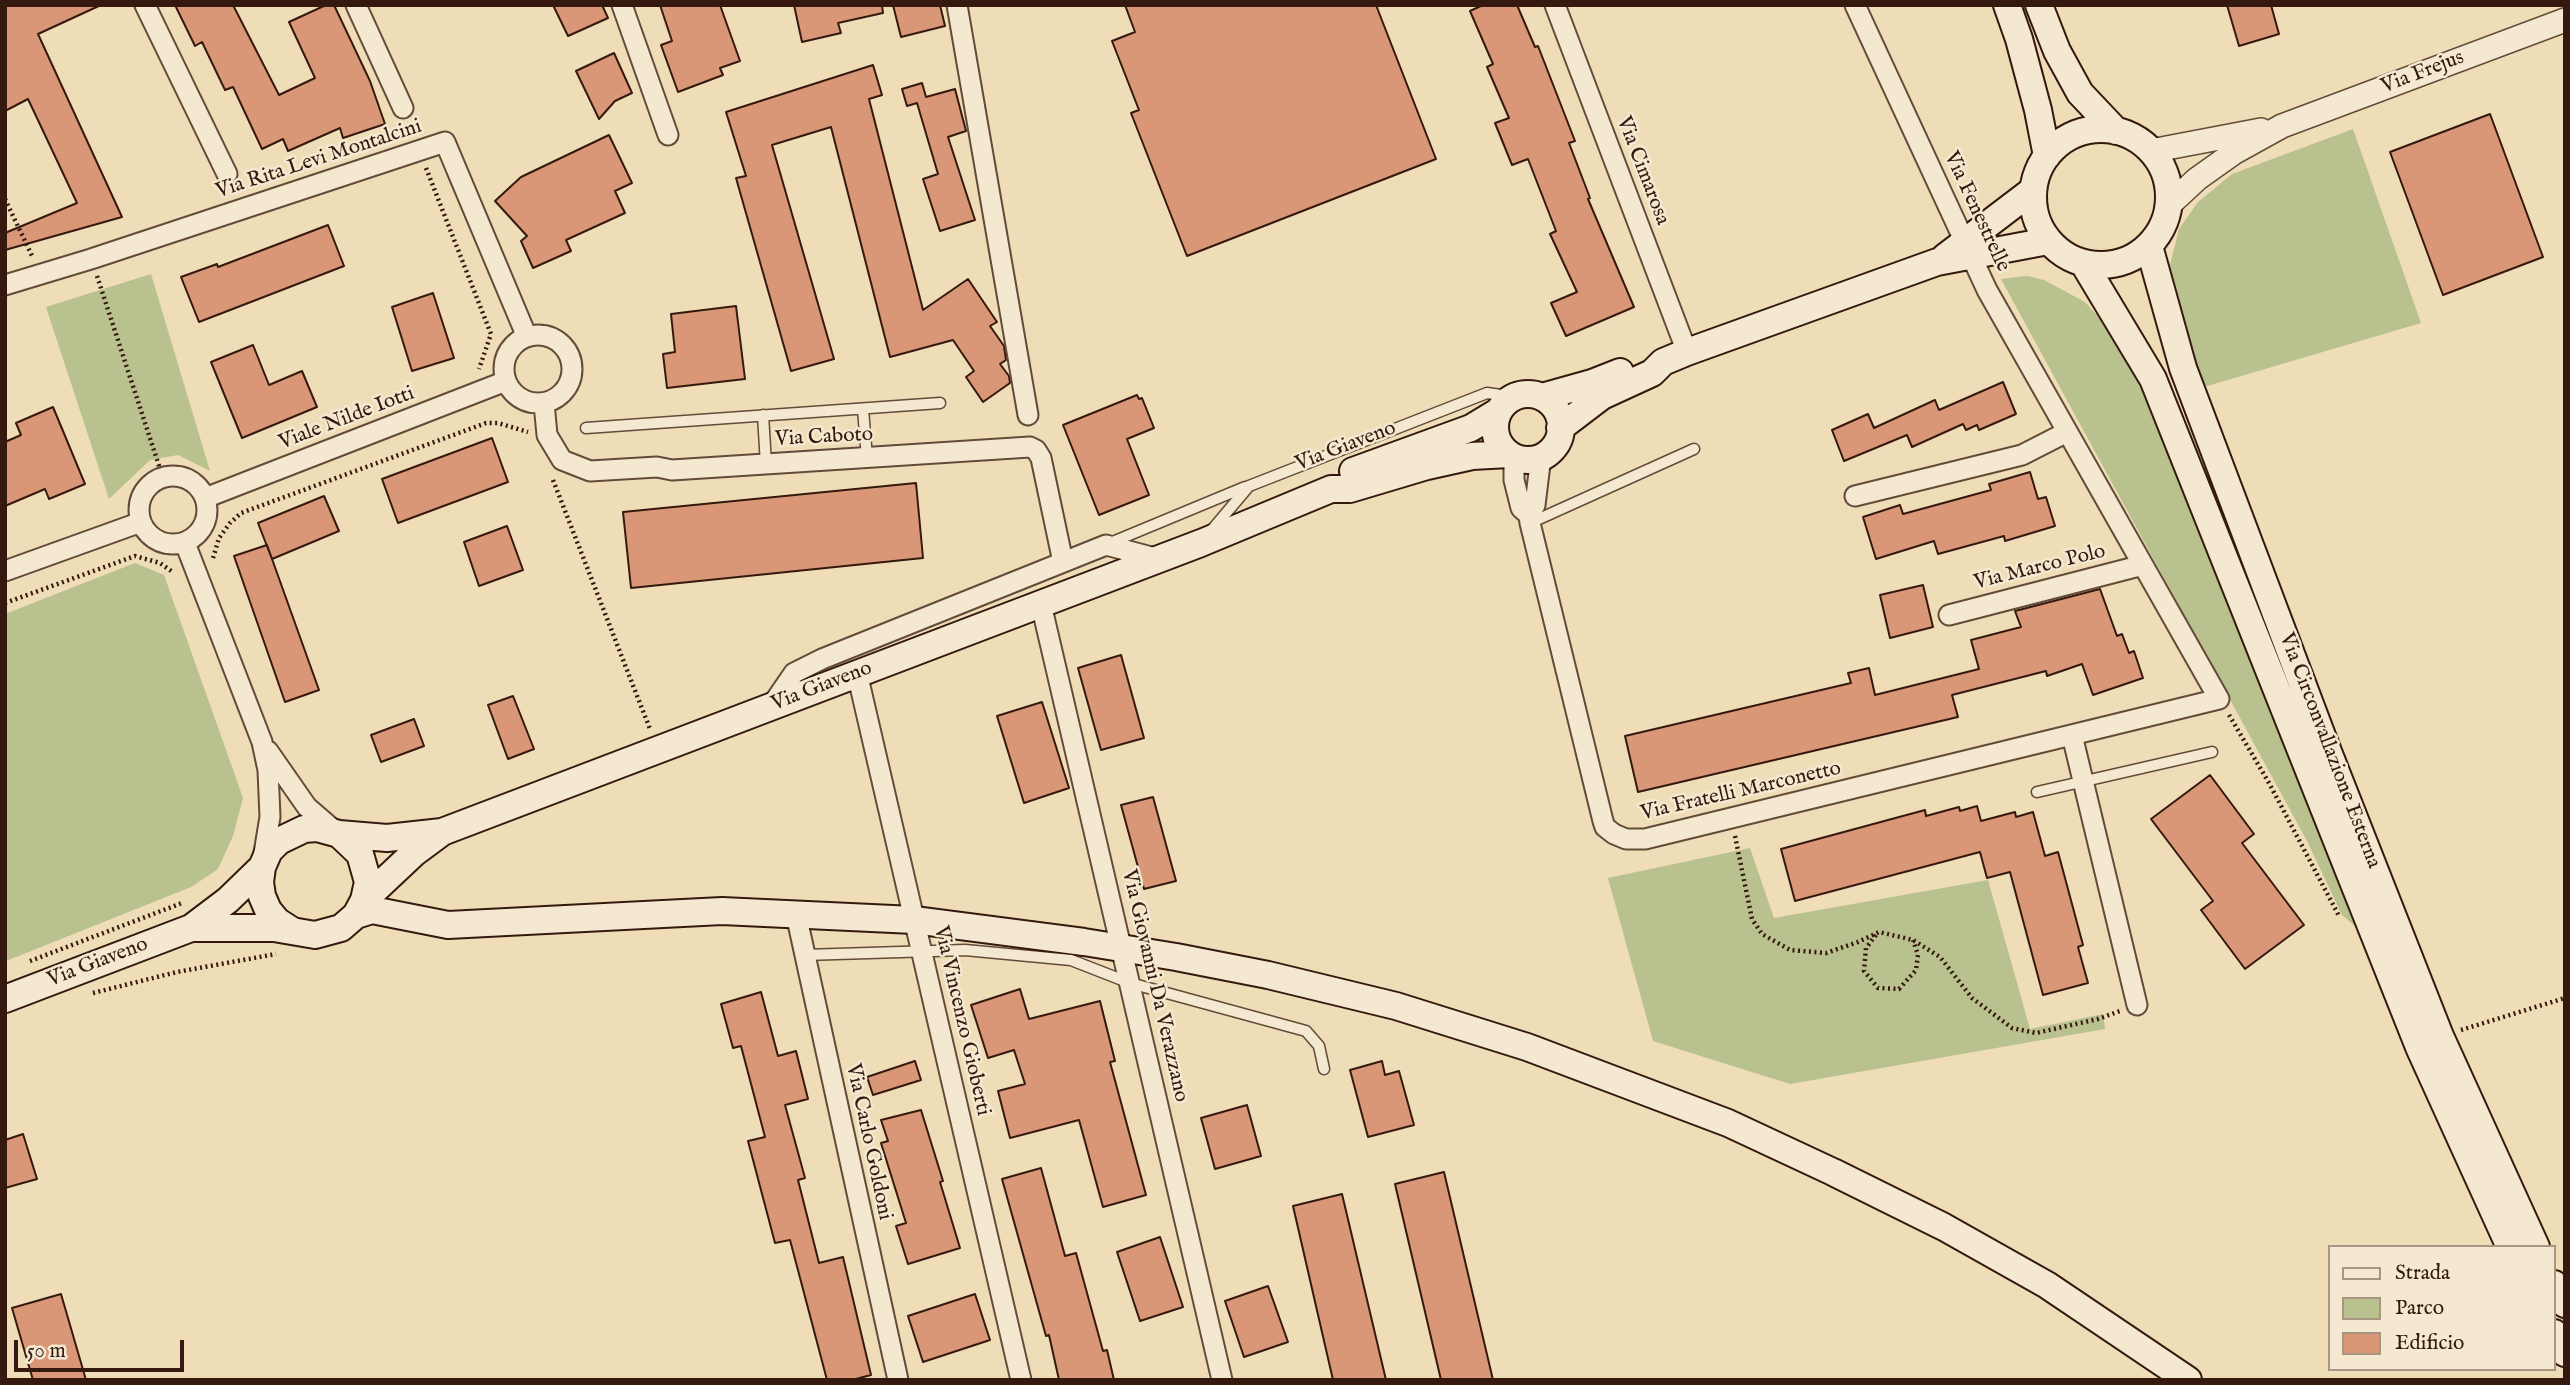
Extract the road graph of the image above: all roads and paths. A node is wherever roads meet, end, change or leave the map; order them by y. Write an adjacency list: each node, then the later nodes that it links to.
1 (145, 5): 17 (street)
2 (356, 5): 10 (street)
3 (622, 5): 13 (street)
4 (957, 5): 39 (street)
5 (1555, 5): 29 (street, Via Cimarosa)
6 (1855, 5): 23 (street, Via Fenestrelle)
7 (2007, 5): 16 (main road)
8 (2039, 5): 12 (main road)
9 (2565, 20): 11 (street, Via Frejus)
10 (404, 108)
11 (2282, 126): 15 (street, Via Frejus); 20 (street, Via Frejus)
12 (2116, 131): 15 (main road); 16 (main road)
13 (668, 135)
14 (419, 150): 24 (street, Via Rita Levi Montalcini); 28 (street, Via Rita Levi Montalcini); 30 (path)
15 (2151, 151): 20 (main road)
16 (2046, 156): 18 (main road)
17 (228, 174)
18 (2033, 190): 21 (main road); 23 (main road)
19 (5, 199): 26 (path)
20 (2169, 205): 22 (main road)
21 (2048, 241): 23 (main road); 25 (main road, Via Circonvallazione Esterna)
22 (2149, 246): 25 (main road); 101 (main road, Via Circonvallazione Esterna)
23 (1969, 249): 29 (main road); 44 (street, Via Fenestrelle)
24 (91, 259): 26 (street, Via Rita Levi Montalcini); 52 (path)
25 (2084, 264): 103 (main road, Via Circonvallazione Esterna)
26 (40, 274): 27 (street, Via Rita Levi Montalcini)
27 (5, 285)
28 (527, 337): 31 (street); 34 (street)
29 (1675, 357): 32 (main road); 41 (main road)
30 (479, 371)
31 (506, 381): 33 (street, Viale Nilde Iotti); 34 (street)
32 (1542, 397): 36 (main road); 41 (main road)
33 (458, 400): 42 (path); 56 (street, Viale Nilde Iotti)
34 (544, 403): 43 (street, Via Caboto)
35 (940, 403): 37 (lane)
36 (1507, 404): 47 (main road); 53 (lane, Via Giaveno); 54 (main road, Via Giaveno)
37 (863, 409): 38 (lane); 49 (lane)
38 (763, 415): 40 (lane); 50 (lane)
39 (1028, 415)
40 (586, 428)
41 (1560, 428): 48 (main road)
42 (469, 429): 43 (path); 66 (path)
43 (537, 430): 45 (path); 50 (street, Via Caboto)
44 (2067, 432): 55 (street); 64 (street, Via Fenestrelle)
45 (532, 445)
46 (1694, 449): 57 (lane)
47 (1511, 455): 48 (main road); 54 (main road, Via Giaveno); 57 (street, Via Fratelli Marconetto)
48 (1541, 456): 57 (street, Via Fratelli Marconetto)
49 (867, 458): 50 (street, Via Caboto); 63 (street, Via Caboto)
50 (765, 464)
51 (547, 475): 75 (path)
52 (163, 478): 56 (street); 58 (street)
53 (1249, 486): 60 (lane, Via Giaveno); 61 (lane)
54 (1331, 489): 60 (main road, Via Giaveno)
55 (1855, 496)
56 (205, 498): 59 (street)
57 (1529, 519): 79 (street, Via Fratelli Marconetto)
58 (141, 522): 59 (street); 65 (street)
59 (185, 543): 66 (street)
60 (1201, 543): 62 (main road, Via Giaveno)
61 (1106, 545): 62 (street); 63 (street)
62 (1159, 559): 68 (main road, Via Giaveno)
63 (1063, 562): 72 (street)
64 (2143, 565): 69 (street, Via Marco Polo); 71 (street, Via Fenestrelle)
65 (5, 571)
66 (201, 584): 67 (path); 74 (street)
67 (5, 603)
68 (1041, 604): 70 (main road, Via Giaveno); 92 (street, Via Giovanni Da Verazzano)
69 (1949, 615)
70 (857, 673): 72 (main road, Via Giaveno); 87 (street, Via Vincenzo Gioberti)
71 (2219, 699): 73 (street, Via Fratelli Marconetto); 86 (path)
72 (772, 705): 75 (main road, Via Giaveno)
73 (2072, 735): 77 (street); 79 (street, Via Fratelli Marconetto)
74 (262, 741): 81 (street); 82 (street)
75 (658, 749): 80 (main road, Via Giaveno)
76 (2212, 752): 77 (lane)
77 (2083, 781): 78 (lane); 100 (street)
78 (2037, 792)
79 (1731, 818): 89 (path)
80 (442, 832): 81 (main road, Via Giaveno); 84 (main road, Via Giaveno)
81 (339, 834): 82 (main road, Via Giaveno); 84 (main road)
82 (262, 867): 88 (main road, Via Giaveno); 91 (main road)
83 (183, 902): 95 (path)
84 (360, 908): 85 (main road); 91 (main road, Via Giaveno)
85 (796, 914): 87 (main road); 94 (street, Via Carlo Goldoni)
86 (2339, 918)
87 (915, 920): 92 (main road); 93 (street, Via Vincenzo Gioberti)
88 (191, 928): 91 (main road, Via Giaveno); 99 (main road, Via Giaveno)
89 (1879, 932): 90 (path); 90 (path)
90 (1913, 940): 100 (path)
91 (287, 942): 97 (path)
92 (1122, 948): 96 (street, Via Giovanni Da Verazzano); 112 (main road)
93 (922, 953): 94 (lane); 96 (lane); 110 (street, Via Vincenzo Gioberti)
94 (804, 955): 109 (street, Via Carlo Goldoni)
95 (21, 964)
96 (1130, 983): 102 (lane); 111 (street, Via Giovanni Da Verazzano)
97 (87, 995)
98 (2565, 998): 101 (path)
99 (5, 999)
100 (2137, 1005)
101 (2440, 1036): 104 (main road, Via Circonvallazione Esterna)
102 (1324, 1069)
103 (2509, 1245)
104 (2535, 1245)
105 (2556, 1288): 106 (main road)
106 (2565, 1304)
107 (2556, 1337): 108 (main road)
108 (2565, 1353)
109 (898, 1380)
110 (1021, 1380)
111 (1222, 1380)
112 (2188, 1380)

